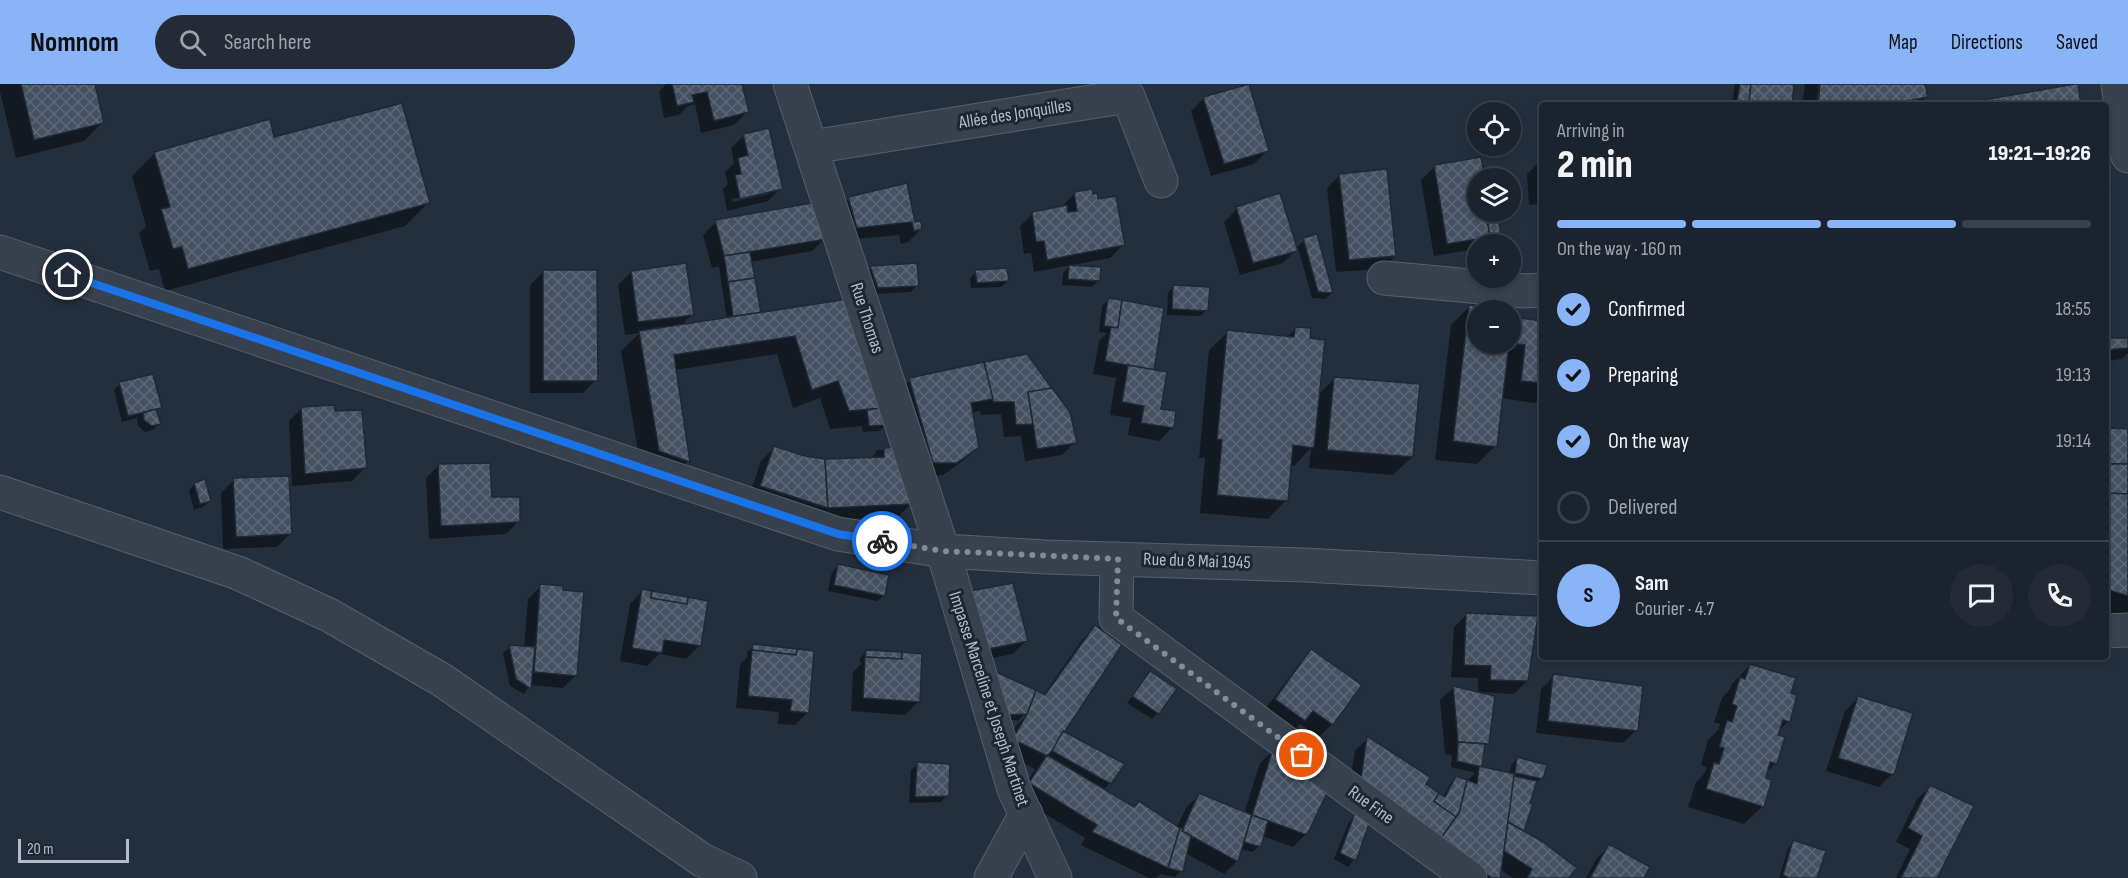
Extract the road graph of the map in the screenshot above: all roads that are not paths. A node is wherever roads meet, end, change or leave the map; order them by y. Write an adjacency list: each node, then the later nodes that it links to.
1 (790, 84): 3 (street, Rue Thomas)
2 (2118, 84): 4 (street)
3 (812, 147): 5 (street, Allée des Jonquilles); 10 (street, Rue Thomas)
4 (2128, 156)
5 (1161, 181)
6 (0, 252): 10 (street, Rue du 8 Mai 1945)
7 (1384, 278): 8 (street)
8 (1539, 290)
9 (0, 492): 16 (street)
10 (943, 551): 11 (street, Rue du 8 Mai 1945); 15 (street, Impasse Marceline et Joseph Martinet)
11 (1118, 559): 12 (street, Rue du 8 Mai 1945); 19 (street, Rue Fine)
12 (1539, 578)
13 (2128, 630): 14 (street)
14 (2109, 631)
15 (1026, 814): 17 (street); 18 (street, Impasse Marceline et Joseph Martinet)
16 (740, 878)
17 (991, 878)
18 (1055, 878)
19 (1470, 878)

